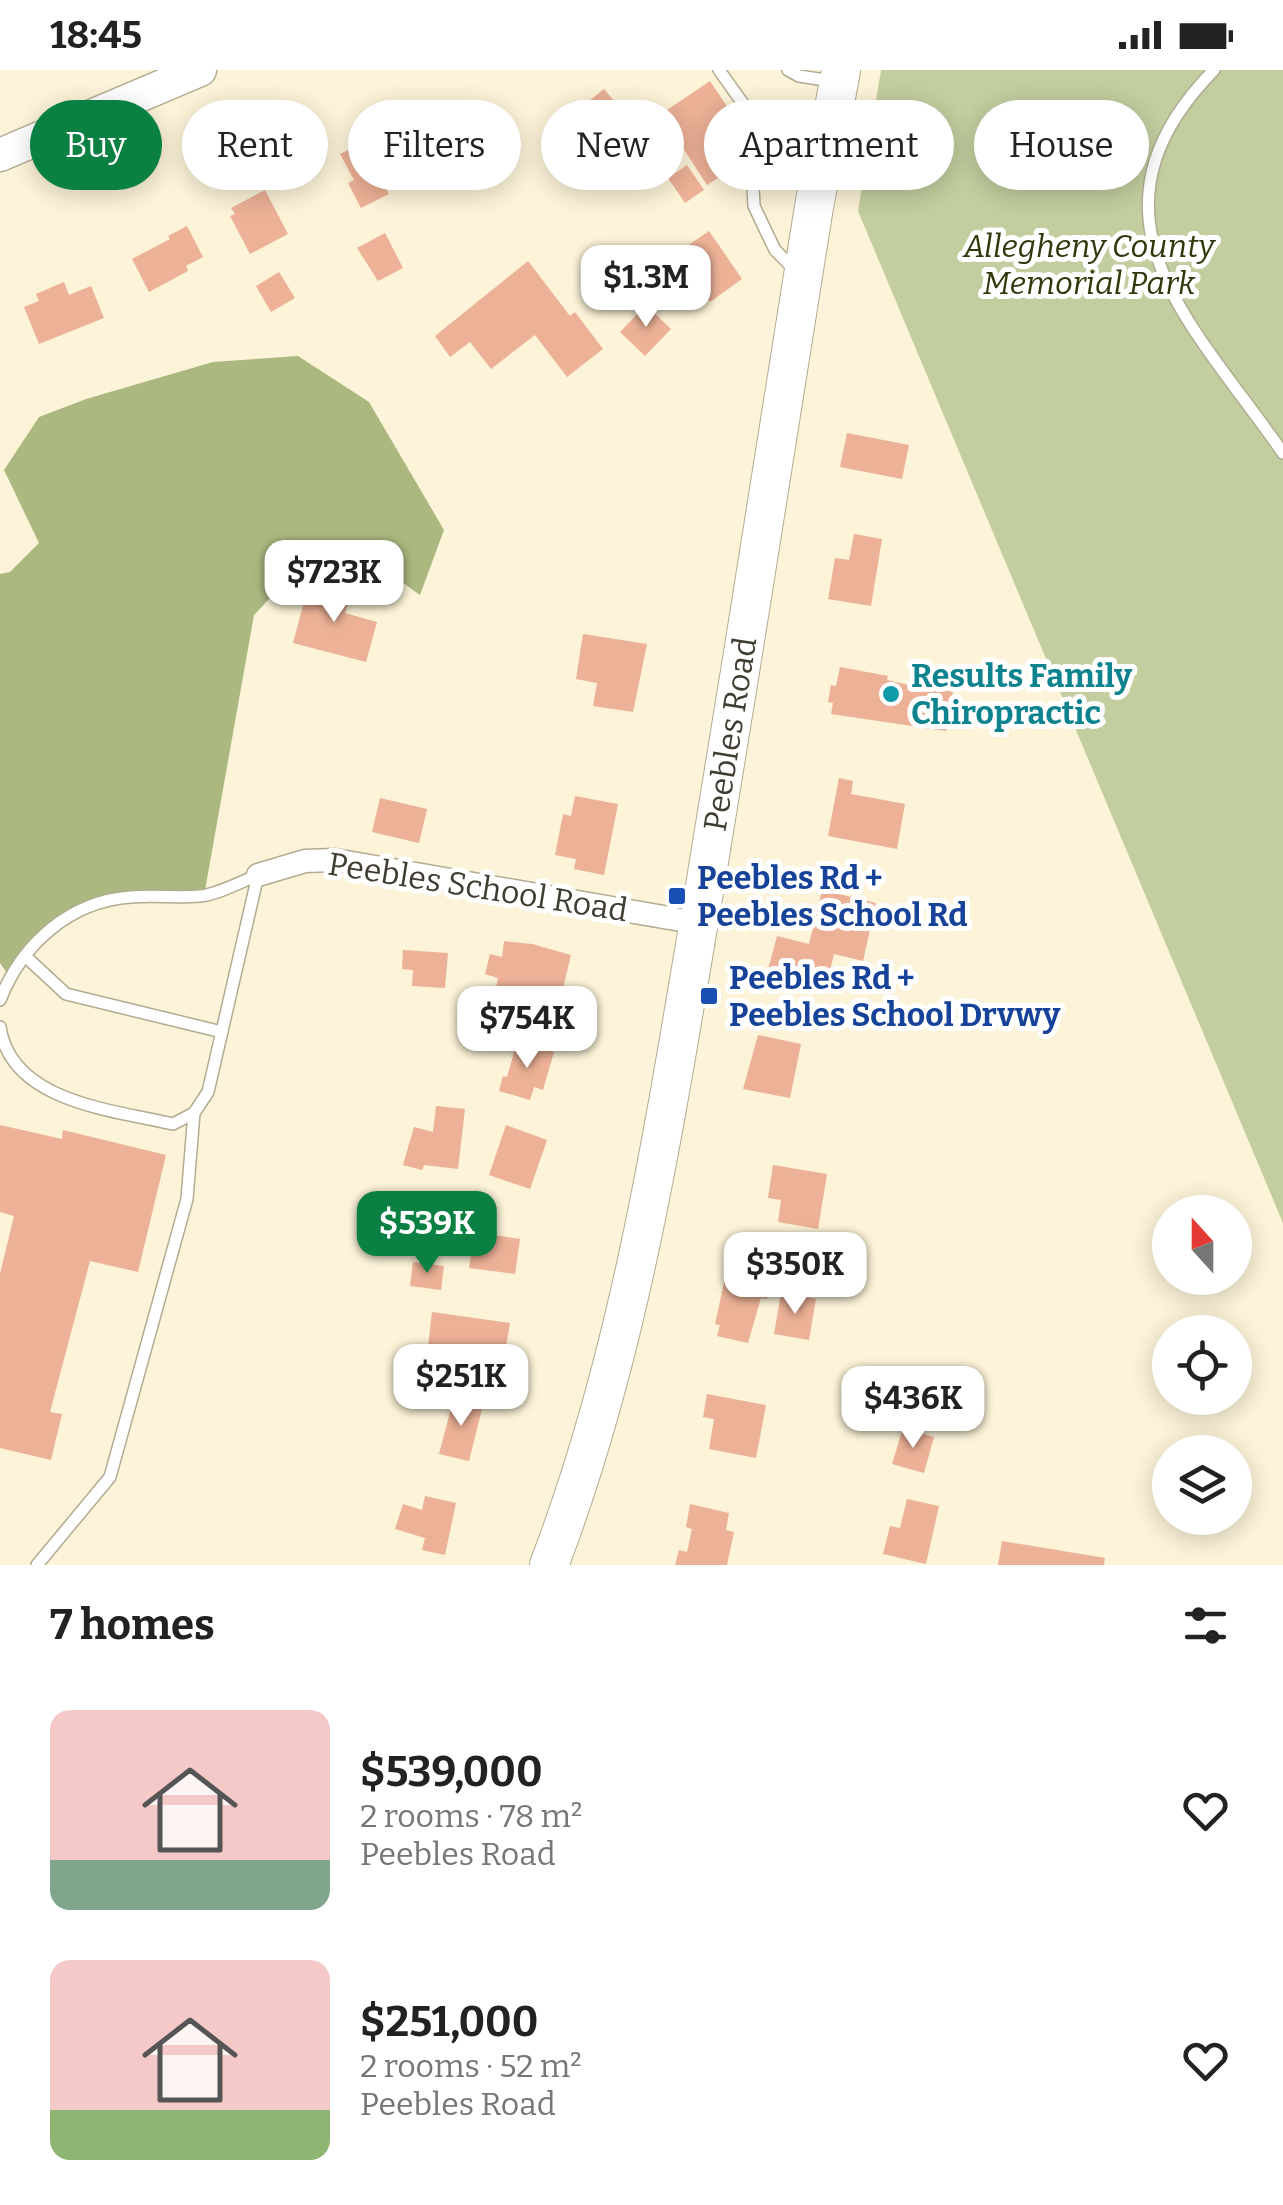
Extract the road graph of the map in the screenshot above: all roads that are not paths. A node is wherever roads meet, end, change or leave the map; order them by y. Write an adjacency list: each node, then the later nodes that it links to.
1 (200, 70): 6 (main road)
2 (719, 70): 7 (lane)
3 (788, 70): 5 (lane)
4 (1214, 70): 8 (lane)
5 (840, 76): 7 (main road, Peebles Road)
6 (0, 155)
7 (803, 278): 10 (main road, Peebles Road)
8 (1283, 453)
9 (258, 876): 10 (street, Peebles School Road); 11 (lane); 14 (lane)
10 (698, 924): 17 (main road, Peebles Road)
11 (25, 956): 12 (lane); 14 (lane)
12 (0, 1000)
13 (0, 1027): 15 (lane)
14 (222, 1032): 15 (lane)
15 (194, 1112): 16 (lane)
16 (37, 1565)
17 (549, 1565)

